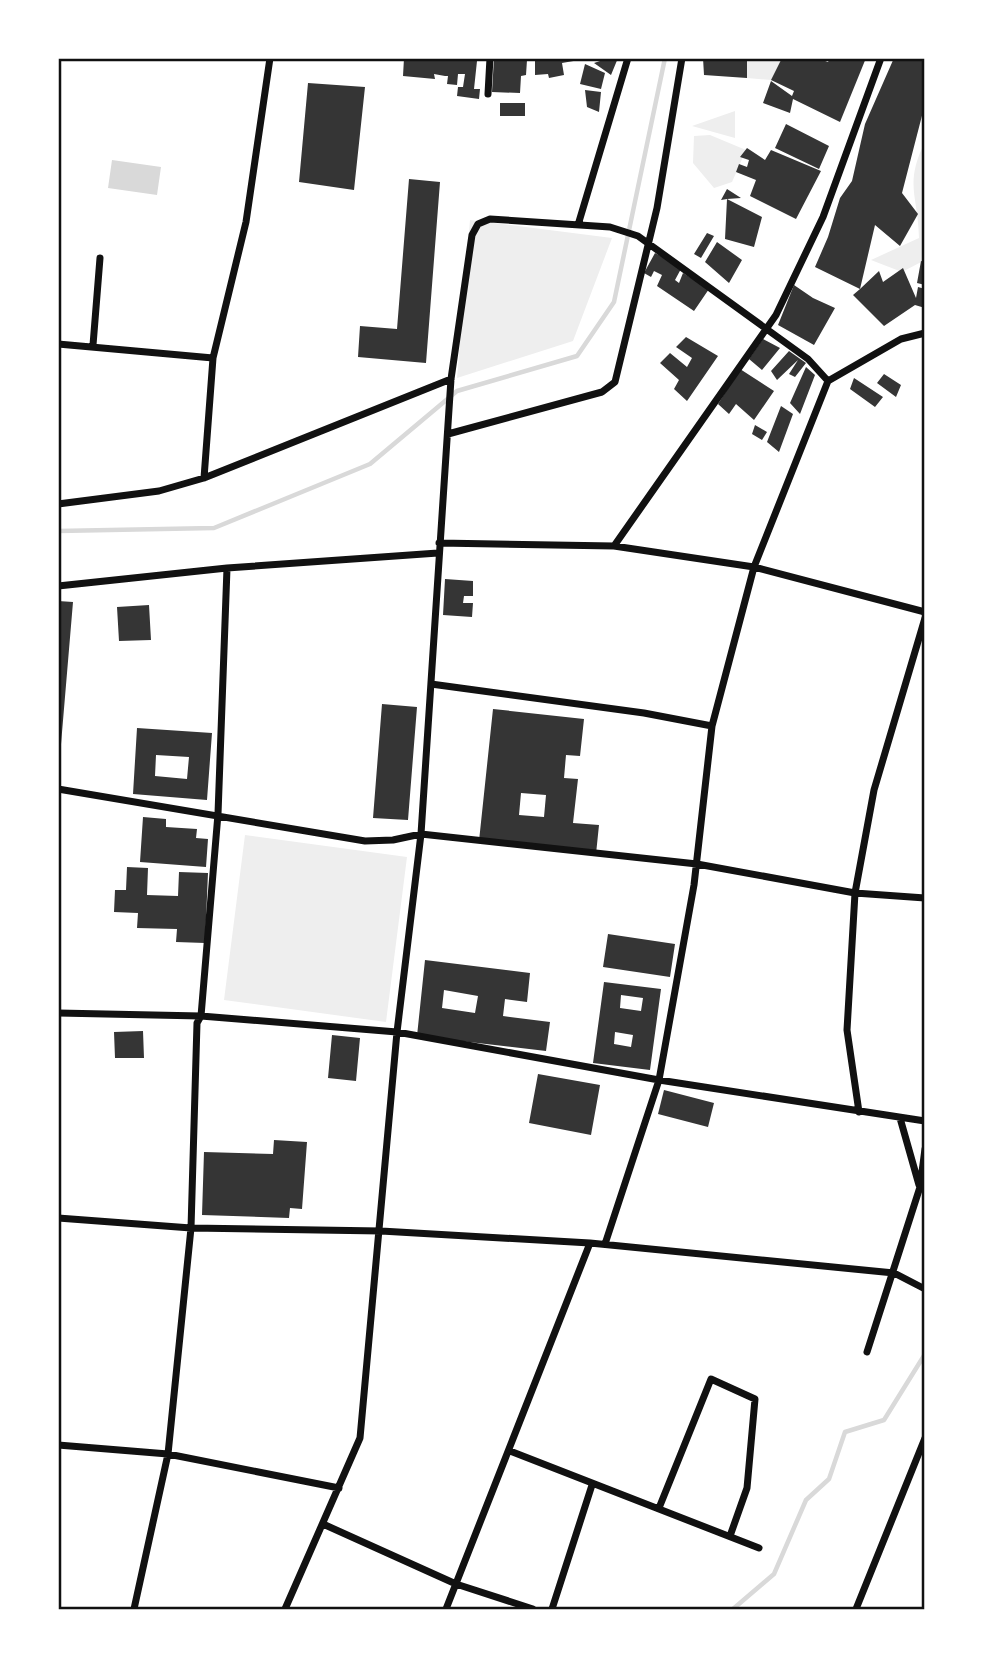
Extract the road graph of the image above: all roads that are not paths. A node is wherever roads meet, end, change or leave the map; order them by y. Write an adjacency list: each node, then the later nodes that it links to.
1 (270, 58): 14 (street)
2 (490, 58): 6 (street)
3 (628, 58): 7 (street)
4 (682, 58): 8 (street)
5 (881, 58): 10 (street)
6 (488, 94)
7 (578, 225): 8 (street); 16 (street)
8 (649, 242): 10 (street); 17 (street)
9 (100, 258): 13 (street)
10 (766, 330): 15 (street); 21 (street)
11 (925, 333): 15 (street)
12 (58, 344): 13 (street)
13 (93, 345): 14 (street)
14 (213, 358): 18 (street)
15 (828, 381): 23 (street)
16 (451, 383): 17 (street); 18 (street)
17 (448, 434): 20 (street)
18 (204, 478): 19 (street)
19 (58, 504)
20 (439, 543): 21 (street); 22 (street)
21 (614, 546): 23 (street)
22 (438, 553): 24 (street); 28 (street)
23 (754, 567): 26 (street); 29 (street)
24 (227, 568): 25 (street); 31 (street)
25 (58, 586)
26 (925, 612)
27 (925, 618): 34 (street)
28 (431, 684): 29 (street); 32 (street)
29 (712, 726): 33 (street)
30 (58, 789): 31 (street)
31 (218, 814): 32 (street); 37 (street)
32 (421, 834): 33 (street); 38 (street)
33 (696, 864): 34 (street); 39 (street)
34 (855, 893): 35 (street); 40 (street)
35 (925, 898)
36 (58, 1013): 37 (street)
37 (201, 1016): 38 (street); 46 (street)
38 (397, 1032): 39 (street); 47 (street)
39 (659, 1080): 40 (street); 49 (street)
40 (859, 1112): 41 (street)
41 (900, 1118): 42 (street); 44 (street)
42 (925, 1121)
43 (925, 1149): 44 (street)
44 (920, 1187): 50 (street)
45 (58, 1218): 46 (street)
46 (191, 1228): 47 (street); 56 (street)
47 (381, 1231): 48 (street); 58 (street)
48 (590, 1243): 49 (street); 55 (street)
49 (605, 1244): 50 (street)
50 (894, 1273): 51 (street); 52 (street)
51 (924, 1288)
52 (867, 1352)
53 (925, 1438): 69 (street)
54 (58, 1445): 56 (street)
55 (510, 1451): 57 (street); 63 (street)
56 (168, 1454): 58 (street); 64 (street)
57 (592, 1485): 59 (street); 68 (street)
58 (339, 1488): 60 (street)
59 (659, 1508): 61 (street); 61 (street)
60 (323, 1524): 63 (street); 65 (street)
61 (730, 1536): 62 (street)
62 (759, 1548)
63 (456, 1584): 66 (street); 67 (street)
64 (134, 1609)
65 (285, 1609)
66 (446, 1609)
67 (533, 1609)
68 (552, 1609)
69 (856, 1609)

